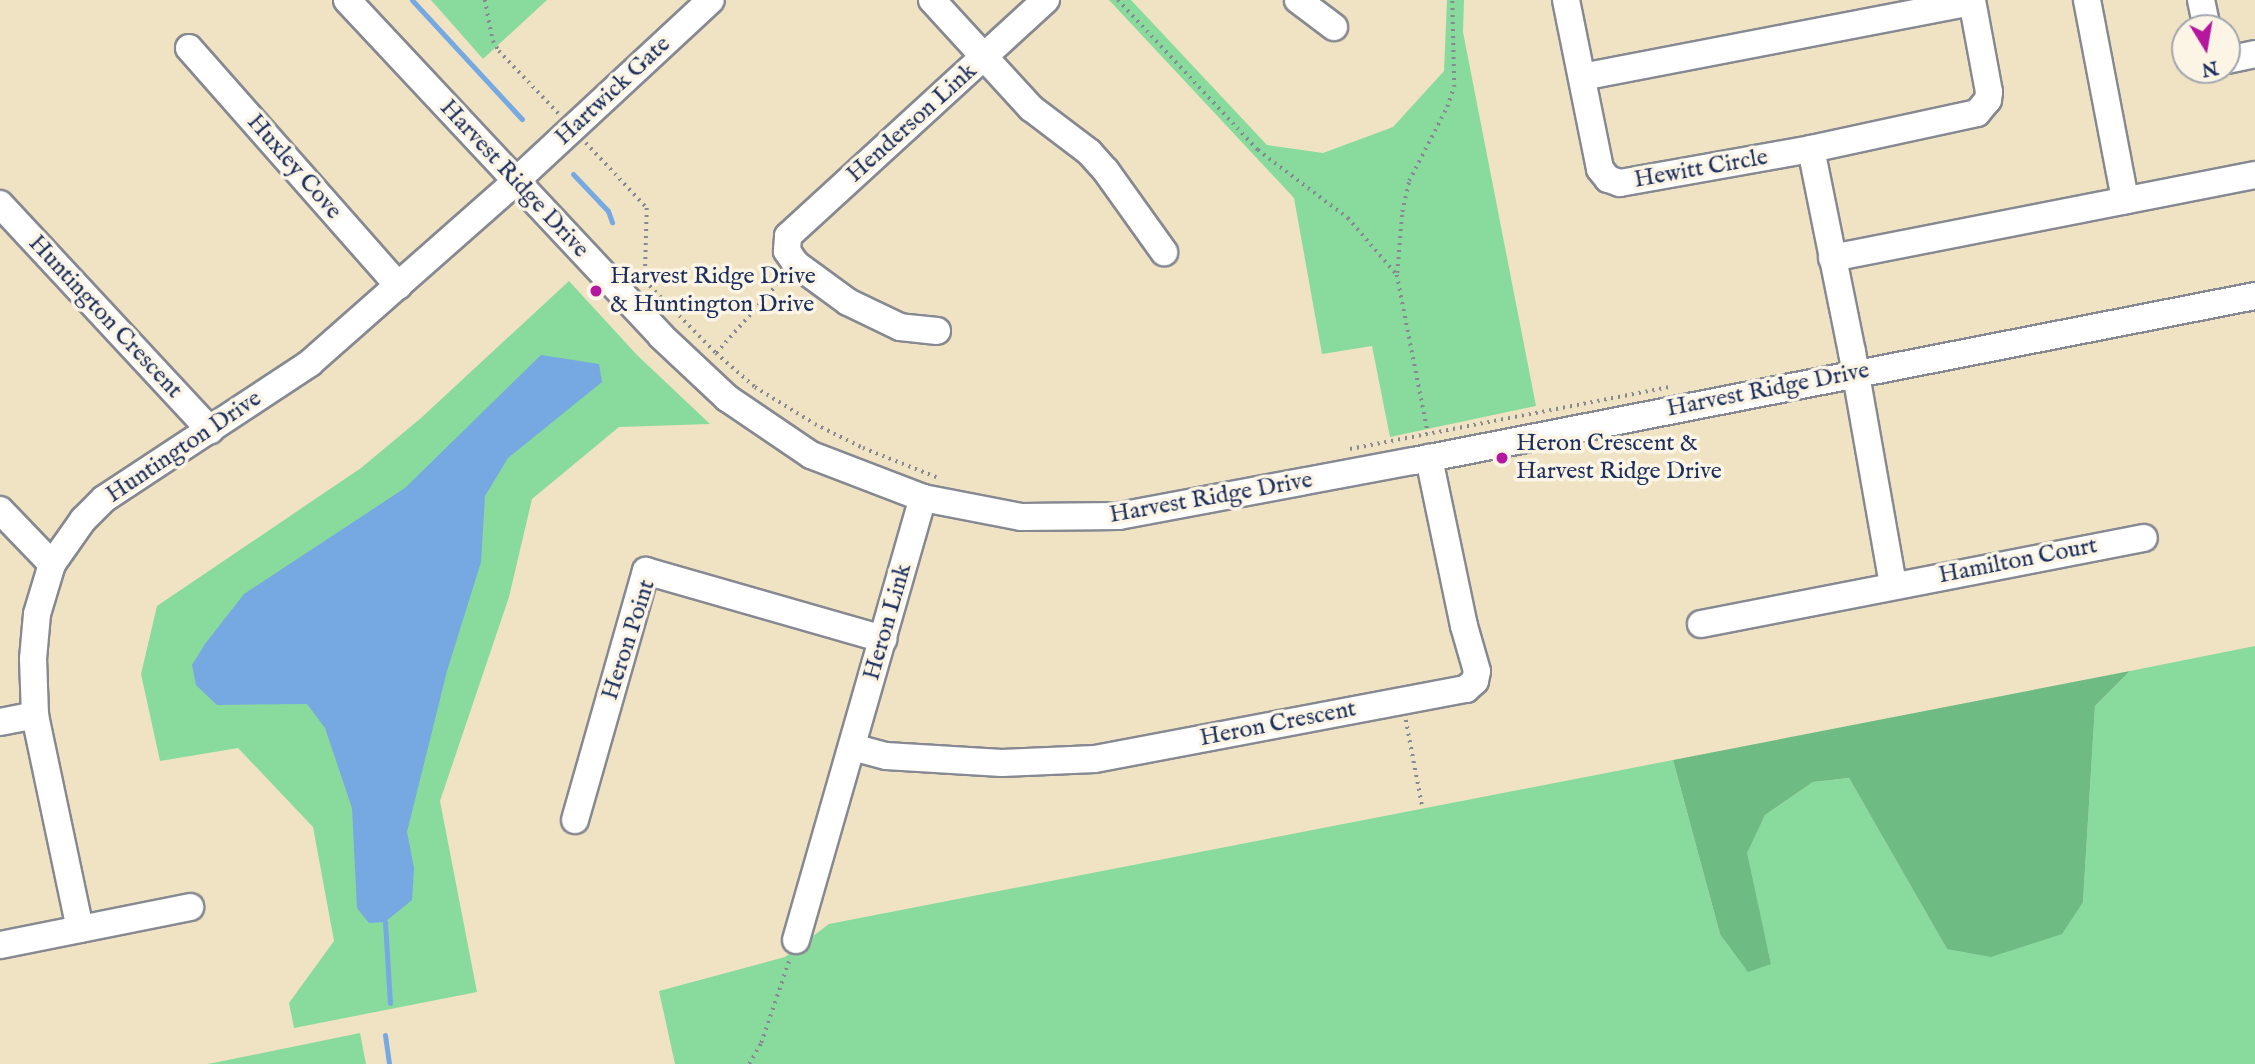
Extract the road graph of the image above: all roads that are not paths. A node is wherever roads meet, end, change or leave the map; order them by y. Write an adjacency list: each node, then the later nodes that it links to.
1 (347, 0): 15 (street, Harvest Ridge Drive)
2 (711, 0): 15 (street, Hartwick Gate)
3 (932, 0): 11 (street)
4 (1046, 0): 11 (street, Henderson Link)
5 (1298, 0): 9 (street)
6 (1566, 0): 12 (street, Hewitt Circle)
7 (2087, 0): 16 (street)
8 (1972, 1): 12 (street); 13 (street, Hewitt Circle)
9 (1334, 27)
10 (189, 48): 20 (street, Huxley Cove)
11 (983, 58): 18 (street); 22 (street, Henderson Link)
12 (1582, 77): 13 (street, Hewitt Circle)
13 (1811, 149): 19 (street)
14 (2255, 175): 16 (street)
15 (516, 181): 20 (street, Huntington Drive); 26 (street, Harvest Ridge Drive)
16 (2125, 200): 19 (street)
17 (0, 204): 24 (street, Huntington Crescent)
18 (1164, 252)
19 (1832, 258): 23 (street)
20 (399, 286): 24 (street, Huntington Drive)
21 (2255, 296): 23 (street, Harvest Ridge Drive)
22 (937, 331)
23 (1856, 372): 25 (street, Harvest Ridge Drive); 30 (street)
24 (210, 430): 29 (street, Huntington Drive)
25 (1429, 446): 26 (street, Harvest Ridge Drive); 35 (street, Heron Crescent)
26 (923, 498): 32 (street, Heron Link)
27 (0, 510): 29 (street)
28 (2144, 538): 30 (street, Hamilton Court)
29 (52, 564): 33 (street, Huntington Drive)
30 (1893, 584): 31 (street, Hamilton Court)
31 (1701, 624)
32 (883, 639): 35 (street, Heron Link); 36 (street, Heron Point)
33 (35, 715): 34 (street); 38 (street, Huntington Drive)
34 (0, 722)
35 (852, 747): 39 (street, Heron Link)
36 (575, 820)
37 (190, 907): 38 (street)
38 (80, 929): 40 (street)
39 (796, 940)
40 (0, 944)

